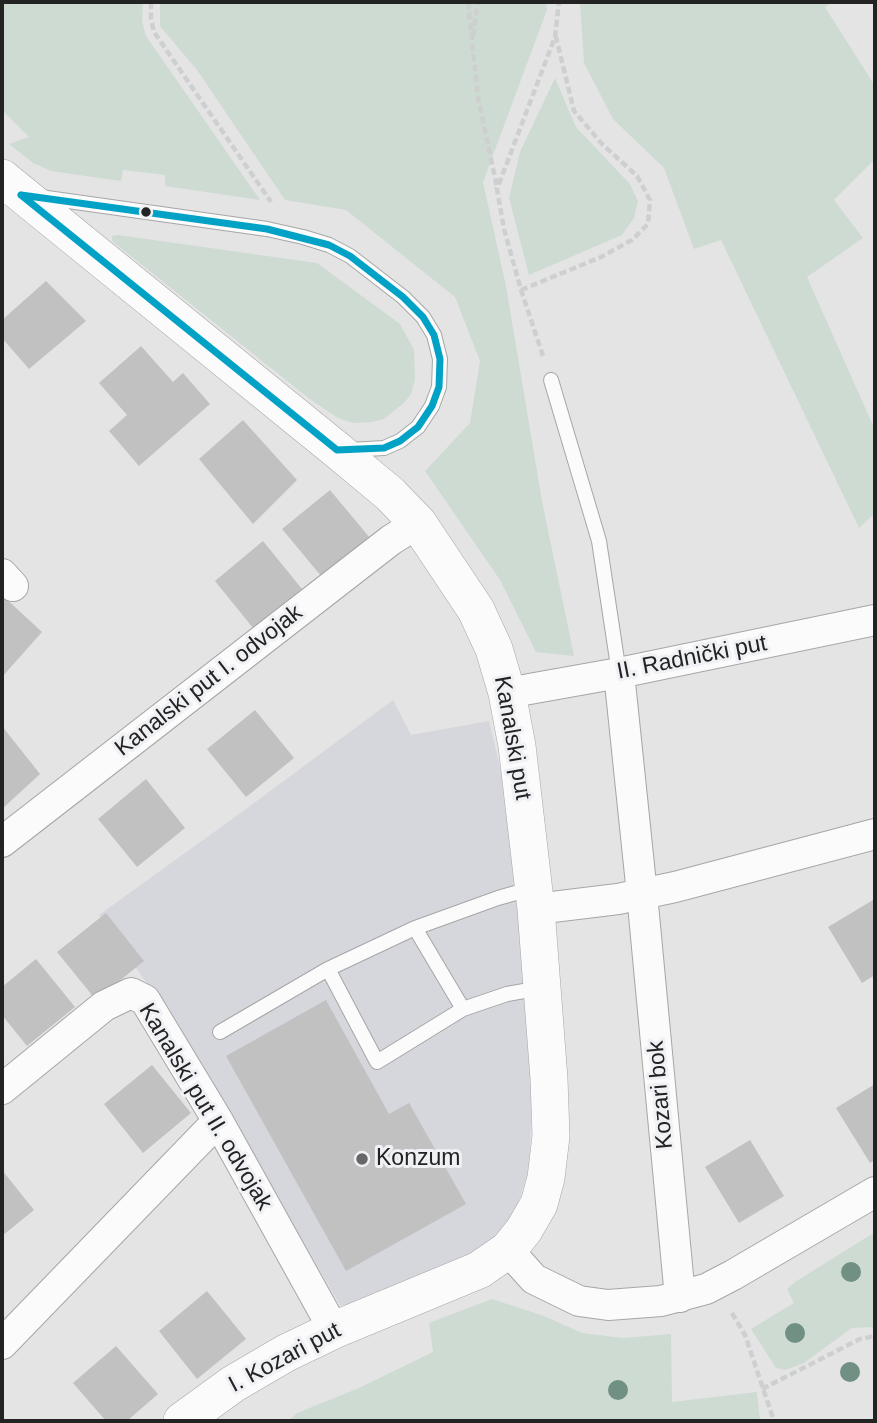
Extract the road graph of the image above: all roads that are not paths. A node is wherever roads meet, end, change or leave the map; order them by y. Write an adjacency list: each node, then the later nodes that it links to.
1 (11, 186): 3 (street, Kanalski put); 3 (lane)
2 (551, 380): 6 (lane)
3 (337, 450): 4 (street, Kanalski put)
4 (418, 523): 7 (street, Kanalski put); 9 (street, Kanalski put I. odvojak)
5 (875, 620): 6 (street, II. Radnički put)
6 (619, 673): 7 (street, II. Radnički put); 10 (street, Kozari bok)
7 (507, 693): 11 (street, Kanalski put)
8 (875, 834): 10 (street)
9 (2, 842)
10 (642, 894): 11 (street); 21 (street, Kozari bok)
11 (535, 898): 12 (lane); 14 (street, Kanalski put)
12 (415, 928): 13 (lane); 15 (lane)
13 (328, 969): 15 (lane); 16 (lane)
14 (542, 988): 15 (lane); 20 (street, Kanalski put)
15 (463, 1009)
16 (220, 1032)
17 (2, 1089): 18 (street, Kanalski put II. odvojak)
18 (218, 1121): 23 (street, Kanalski put II. odvojak); 24 (street)
19 (875, 1192): 21 (street)
20 (508, 1250): 21 (street); 22 (street, Kanalski put)
21 (680, 1297)
22 (394, 1304): 23 (street, I. Kozari put)
23 (334, 1330): 25 (street, I. Kozari put)
24 (2, 1344)
25 (182, 1421)

